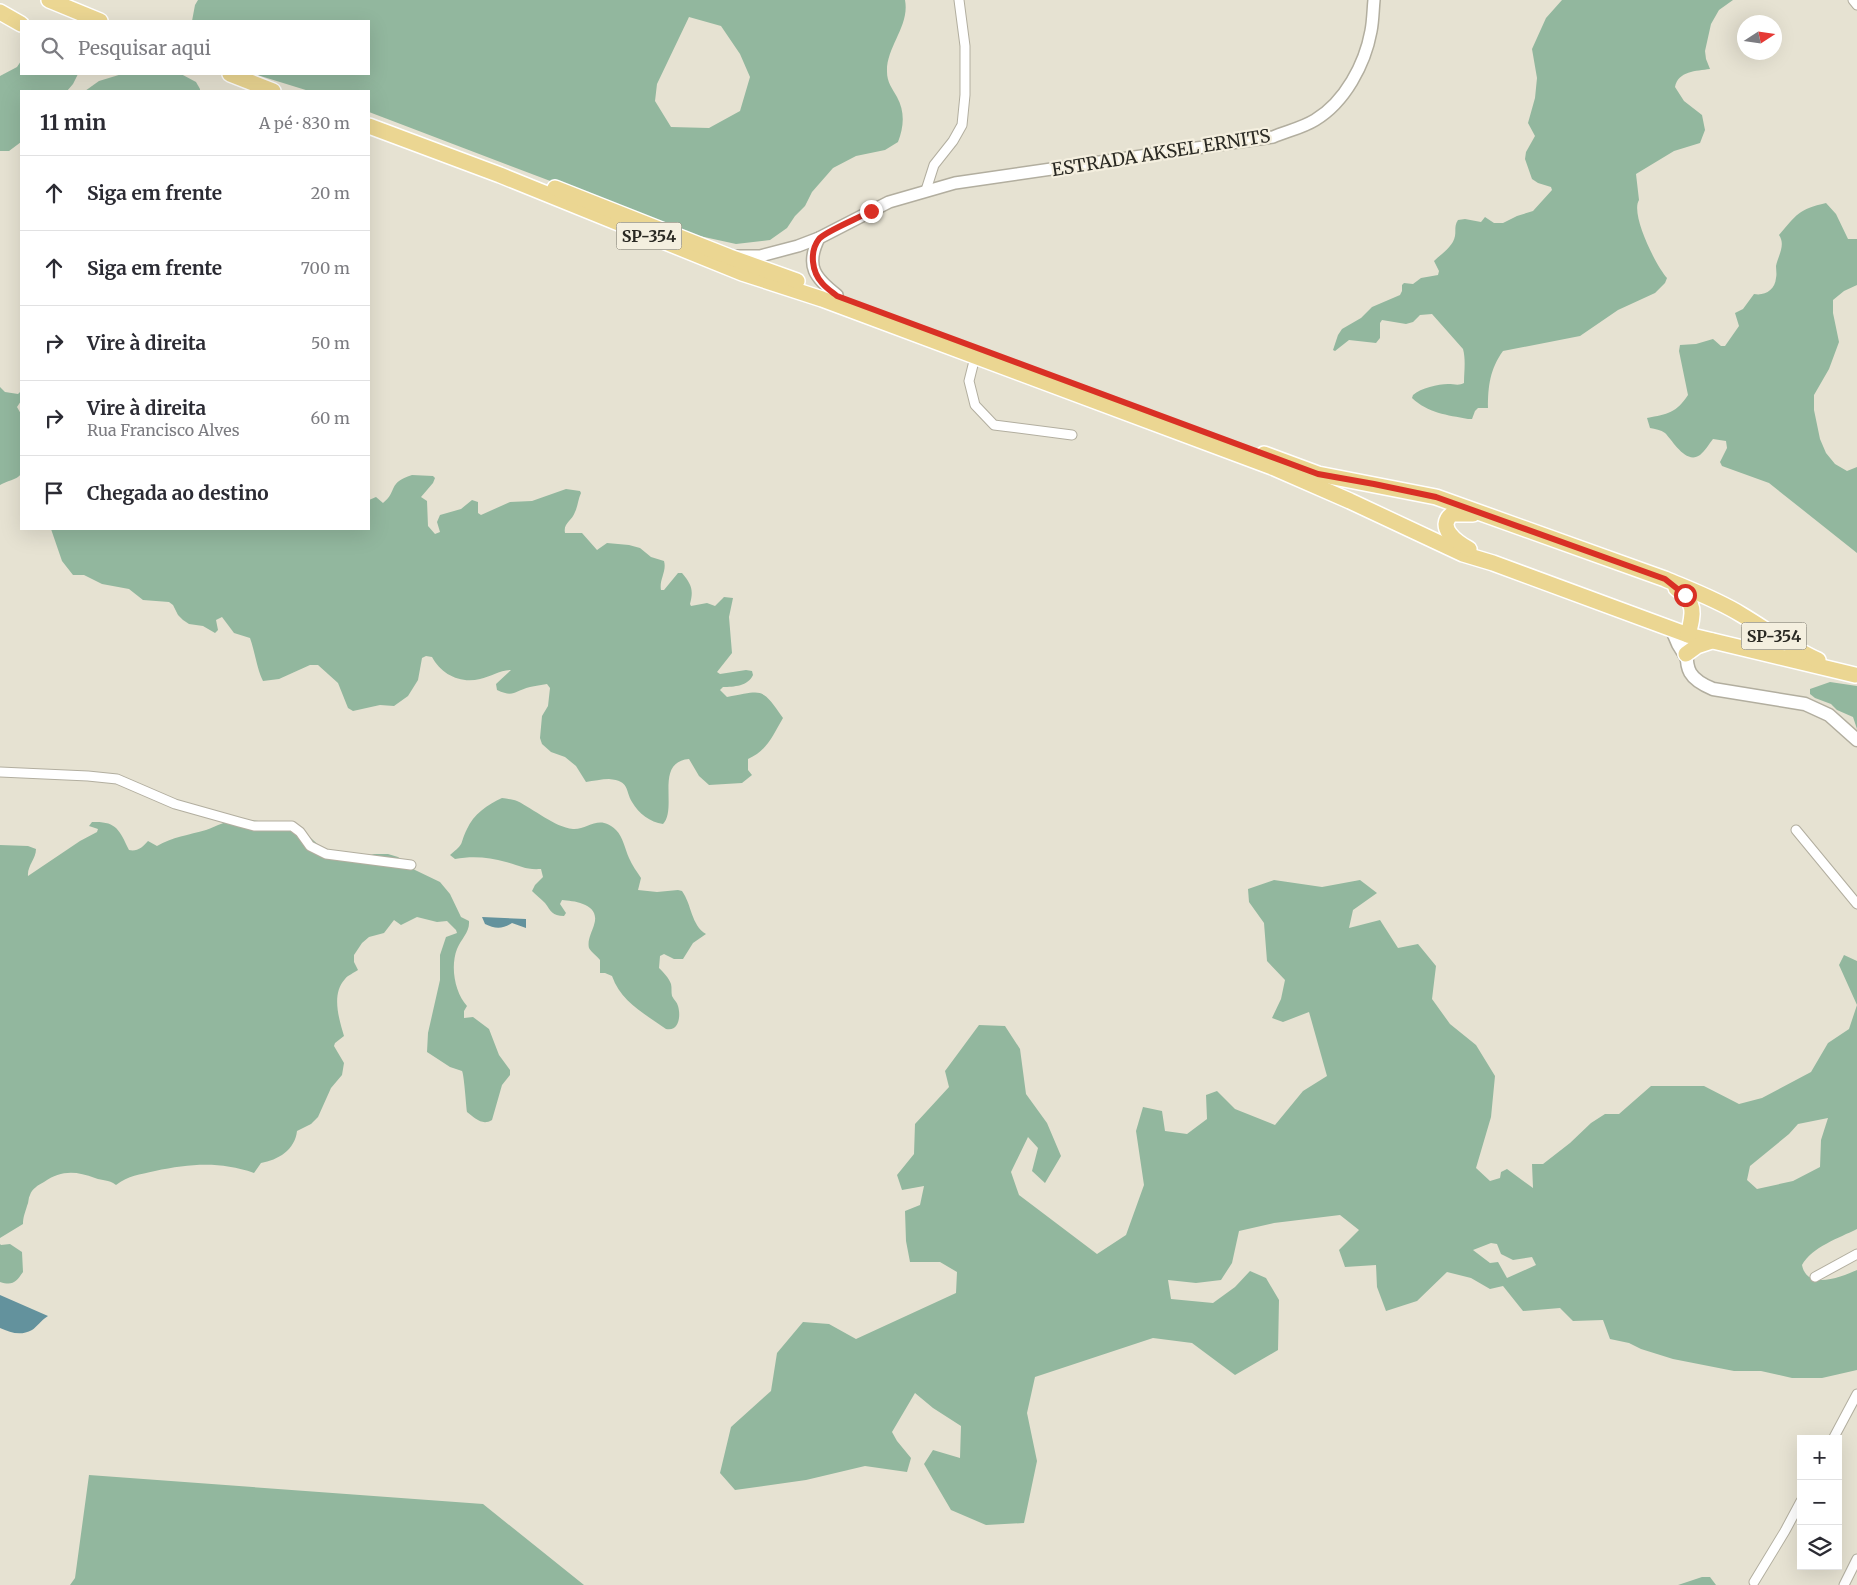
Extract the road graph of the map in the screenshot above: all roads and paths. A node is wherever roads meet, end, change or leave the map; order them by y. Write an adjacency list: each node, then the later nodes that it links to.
1 (49, 0): 7 (main road)
2 (959, 0): 13 (street)
3 (1374, 0): 13 (street, ESTRADA AKSEL ERNITS)
4 (1853, 0): 5 (street)
5 (1857, 5)
6 (3, 12): 8 (main road)
7 (98, 20)
8 (20, 23)
9 (233, 75): 10 (main road)
10 (270, 90)
11 (370, 126): 12 (main road, SP-354)
12 (500, 175): 15 (main road, SP-354); 17 (main road, SP-354)
13 (926, 190): 14 (street, ESTRADA AKSEL ERNITS)
14 (819, 238): 15 (street, ESTRADA AKSEL ERNITS); 16 (street)
15 (730, 256): 16 (main road, SP-354)
16 (837, 296): 19 (main road, SP-354)
17 (975, 357): 18 (street); 20 (main road, SP-354)
18 (1072, 435)
19 (1494, 518): 20 (main road); 21 (main road, SP-354)
20 (1493, 563): 22 (main road, SP-354)
21 (1665, 579): 23 (main road); 26 (main road, SP-354)
22 (1672, 630): 23 (main road, SP-354); 25 (main road)
23 (1688, 635): 24 (main road, SP-354); 25 (main road)
24 (1712, 642): 25 (main road); 26 (main road, SP-354)
25 (1686, 656): 27 (main road)
26 (1856, 675)
27 (1857, 740)
28 (0, 772): 30 (street)
29 (1796, 830): 31 (street)
30 (412, 865)
31 (1857, 904)
32 (1857, 1254): 33 (street)
33 (1815, 1277)
34 (1857, 1394): 35 (street)
35 (1835, 1435)
36 (1797, 1508): 38 (street)
37 (1857, 1559): 39 (street)
38 (1754, 1582)
39 (1844, 1585)

